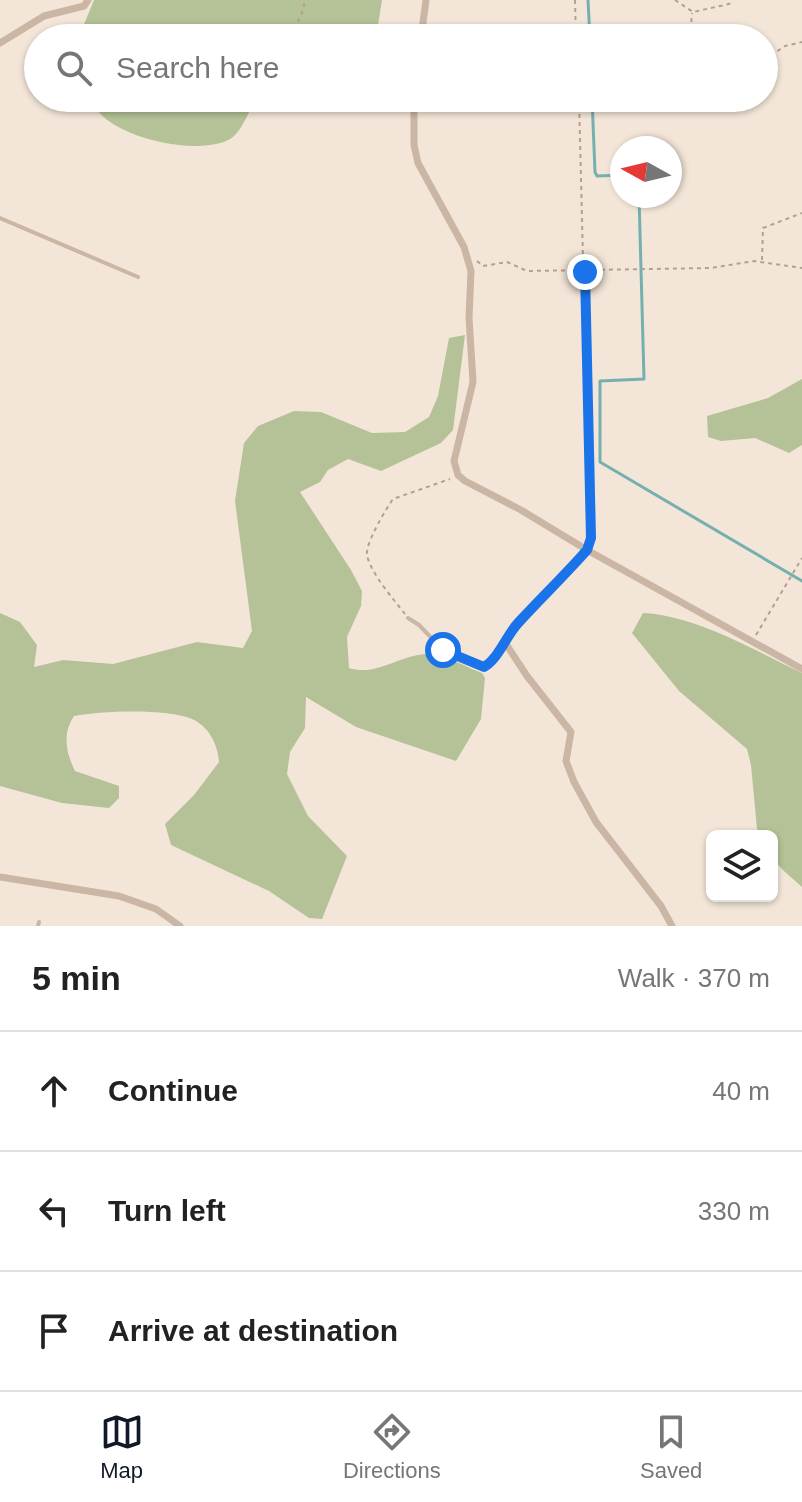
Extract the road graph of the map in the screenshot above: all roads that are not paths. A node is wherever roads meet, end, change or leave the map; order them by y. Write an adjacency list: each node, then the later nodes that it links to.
1 (88, 0): 3 (street)
2 (426, 0): 4 (street)
3 (31, 24)
4 (423, 24)
5 (24, 28): 6 (street)
6 (0, 43)
7 (414, 112): 10 (street)
8 (0, 218): 9 (lane)
9 (138, 277)
10 (587, 550): 12 (street); 13 (street)
11 (408, 618): 12 (lane)
12 (504, 641): 16 (street)
13 (802, 669)
14 (0, 877): 15 (street)
15 (180, 926)
16 (672, 926)

